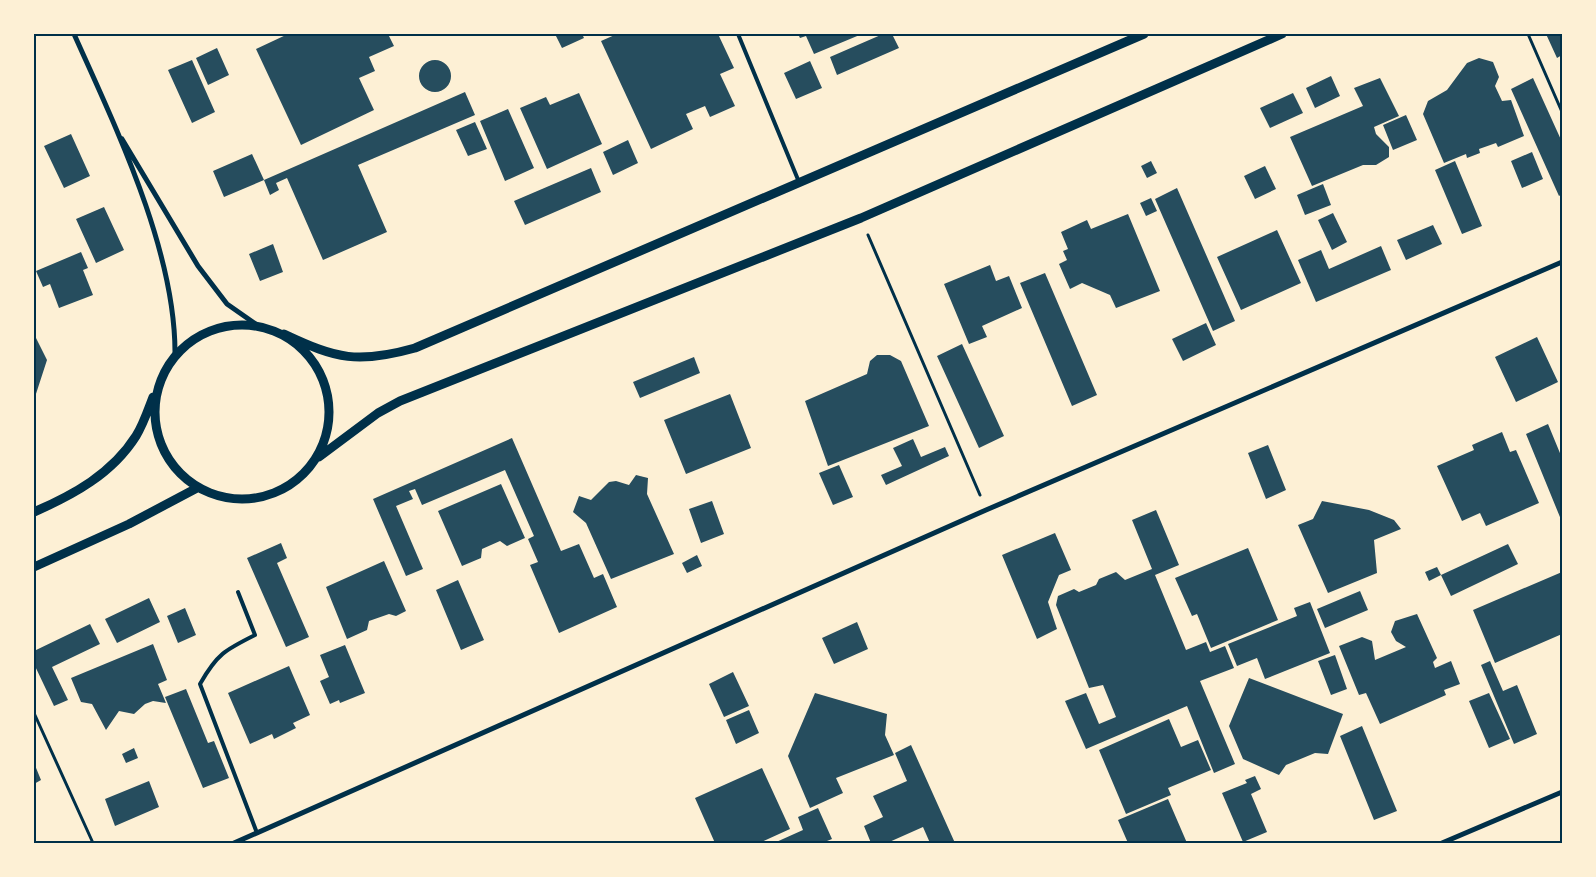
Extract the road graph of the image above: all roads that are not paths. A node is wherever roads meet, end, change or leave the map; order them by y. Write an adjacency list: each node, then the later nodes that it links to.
1 (74, 34): 5 (street)
2 (738, 34): 6 (lane)
3 (1144, 34): 6 (street)
4 (1282, 34): 12 (street)
5 (116, 128): 8 (street); 10 (street)
6 (800, 184): 9 (street)
7 (1562, 262): 18 (street)
8 (257, 325): 9 (street); 10 (street)
9 (284, 334): 12 (street)
10 (175, 355): 11 (street)
11 (154, 395): 13 (street); 14 (street)
12 (319, 456): 13 (street)
13 (196, 488): 15 (street)
14 (34, 512)
15 (34, 567)
16 (238, 592): 18 (lane)
17 (1562, 792): 20 (street)
18 (257, 833): 19 (street)
19 (234, 843)
20 (1442, 843)

